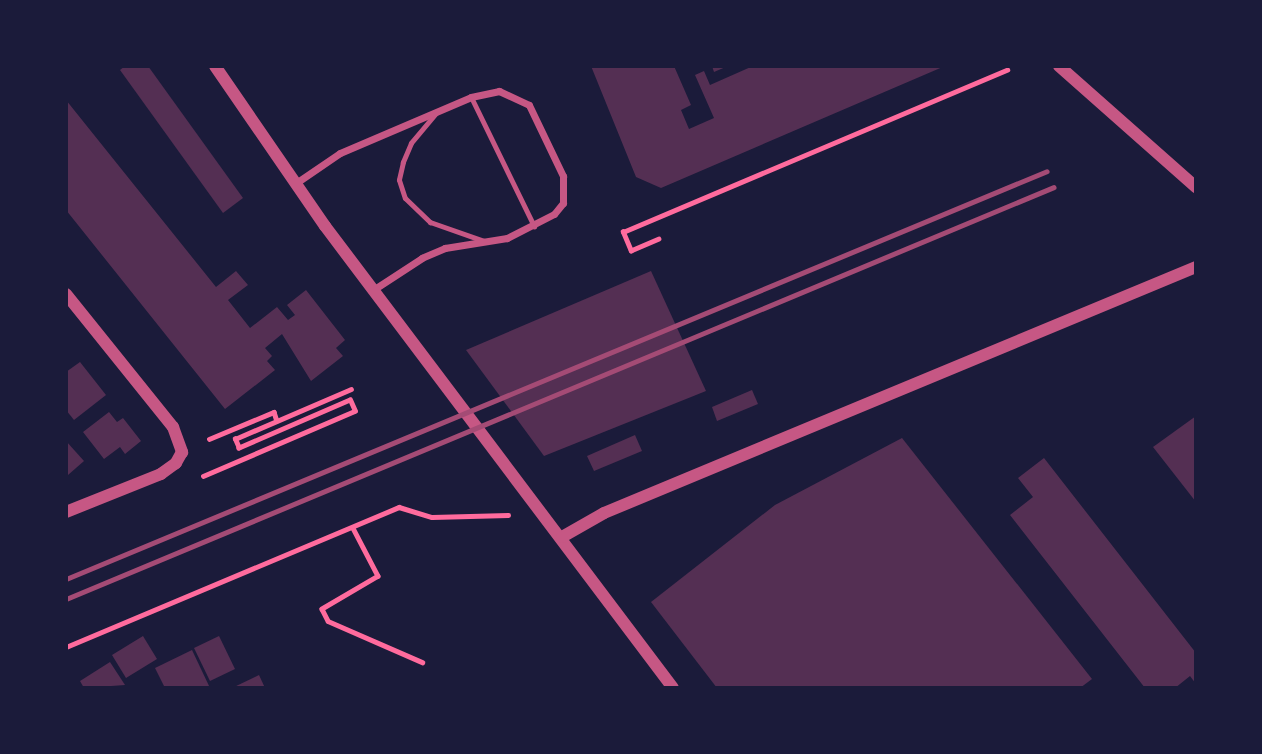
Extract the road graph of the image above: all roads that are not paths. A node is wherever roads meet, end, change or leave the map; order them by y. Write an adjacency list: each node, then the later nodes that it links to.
1 (215, 66): 5 (street)
2 (1059, 66): 6 (street)
3 (471, 97): 4 (street); 7 (lane); 7 (street)
4 (440, 108): 5 (street); 8 (lane)
5 (296, 183): 10 (street)
6 (1195, 187)
7 (534, 226): 8 (street)
8 (484, 241): 10 (street)
9 (1195, 267): 13 (street)
10 (373, 290): 13 (street)
11 (66, 294): 12 (street)
12 (66, 512)
13 (562, 537): 14 (street)
14 (673, 688)

